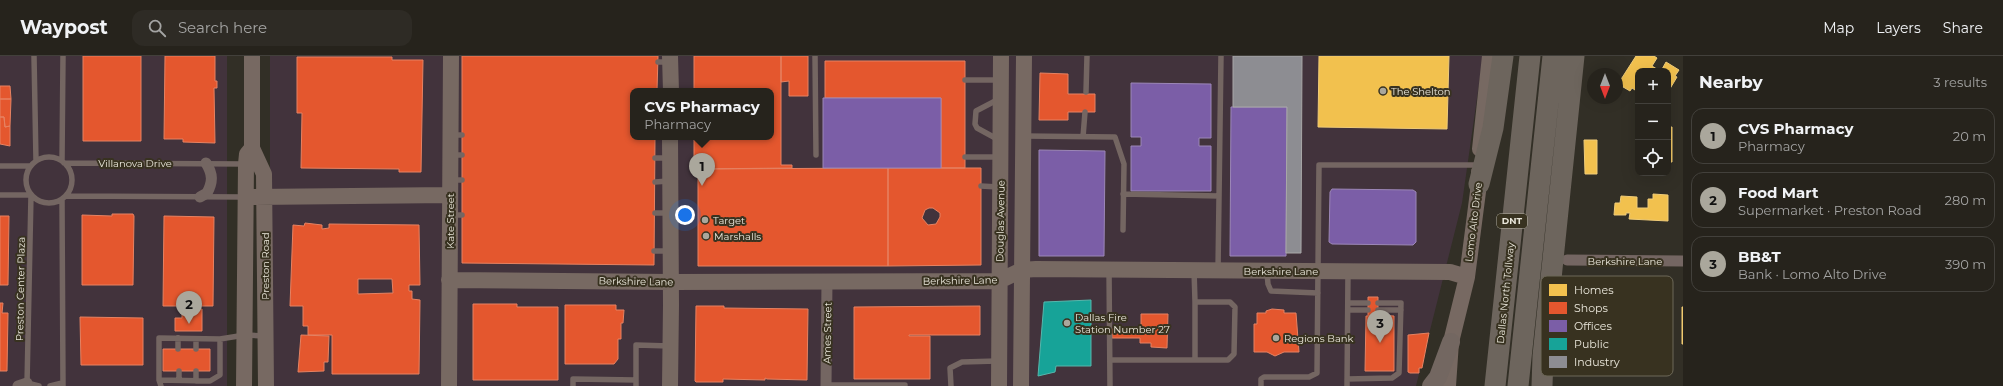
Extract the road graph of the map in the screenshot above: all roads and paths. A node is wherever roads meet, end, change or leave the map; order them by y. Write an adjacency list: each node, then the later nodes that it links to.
1 (34, 56): 31 (lane)
2 (63, 56): 32 (lane)
3 (252, 56): 26 (street, Preston Road)
4 (815, 56): 27 (lane)
5 (1001, 56): 17 (street, Douglas Avenue)
6 (1024, 56): 22 (street)
7 (1087, 56): 19 (lane)
8 (1221, 56): 47 (lane)
9 (1490, 56): 38 (street, Lomo Alto Drive)
10 (1503, 56): 38 (highway)
11 (1530, 56): 119 (highway, Dallas North Tollway / DNT)
12 (1553, 56): 120 (highway, DNT)
13 (1574, 56): 66 (highway)
14 (666, 60): 18 (street)
15 (452, 62): 39 (street, Kate Street)
16 (965, 80): 17 (lane)
17 (1001, 80): 20 (street, Douglas Avenue)
18 (671, 88)
19 (1086, 92)
20 (1001, 98): 25 (street, Douglas Avenue); 25 (lane)
21 (1085, 112): 23 (lane)
22 (1023, 136): 23 (lane); 30 (street)
23 (1083, 137): 43 (lane)
24 (669, 140): 53 (street)
25 (1001, 140): 29 (street, Douglas Avenue)
26 (252, 148): 34 (street, Preston Road); 37 (street, Preston Road)
27 (816, 155)
28 (965, 157): 29 (lane)
29 (1001, 157): 30 (street); 41 (street, Douglas Avenue)
30 (1023, 157): 42 (street)
31 (36, 161): 32 (lane); 36 (lane)
32 (63, 162): 33 (lane, Villanova Drive); 48 (lane)
33 (206, 163): 34 (lane, Villanova Drive); 49 (street)
34 (246, 164): 37 (street); 50 (street, Preston Road)
35 (0, 166): 36 (lane)
36 (30, 166): 45 (lane)
37 (264, 174): 46 (street); 51 (street, Preston Road)
38 (1479, 174): 64 (lane); 67 (street, Lomo Alto Drive)
39 (454, 185): 46 (street); 68 (street, Kate Street)
40 (981, 186): 41 (lane)
41 (1000, 187): 42 (street); 70 (street, Douglas Avenue)
42 (1022, 187): 60 (street)
43 (1124, 194): 47 (lane); 54 (lane)
44 (0, 195): 45 (lane)
45 (31, 196): 48 (lane); 99 (lane, Preston Center Plaza)
46 (287, 196): 51 (street)
47 (1219, 196): 62 (lane)
48 (64, 197): 49 (lane); 100 (lane)
49 (200, 197): 50 (lane)
50 (246, 197): 51 (street); 77 (street, Preston Road)
51 (264, 197): 78 (street, Preston Road)
52 (655, 213): 53 (lane)
53 (671, 213): 56 (street)
54 (1124, 230)
55 (654, 251): 56 (lane)
56 (671, 251): 71 (street)
57 (1567, 260): 58 (street, Berkshire Lane)
58 (1683, 261)
59 (1109, 269): 60 (street, Berkshire Lane); 61 (street, Berkshire Lane); 86 (lane)
60 (1022, 270): 70 (street, Berkshire Lane); 113 (street)
61 (1194, 270): 62 (street, Berkshire Lane); 73 (lane)
62 (1218, 270): 63 (street, Berkshire Lane)
63 (1267, 271): 64 (street, Berkshire Lane); 72 (lane)
64 (1318, 271): 65 (street, Berkshire Lane); 72 (lane)
65 (1348, 271): 67 (street, Berkshire Lane); 74 (lane)
66 (1551, 276)
67 (1467, 277): 82 (street, Lomo Alto Drive)
68 (449, 280): 71 (street, Berkshire Lane); 106 (street, Kate Street)
69 (827, 280): 70 (street, Berkshire Lane); 71 (street, Berkshire Lane); 110 (street, Ames Street)
70 (999, 281): 88 (street, Douglas Avenue)
71 (671, 282): 83 (street)
72 (1318, 293): 115 (lane)
73 (1194, 302): 87 (lane); 87 (lane)
74 (1348, 306): 75 (lane); 92 (lane)
75 (1368, 306)
76 (1378, 306): 92 (lane)
77 (245, 335): 78 (lane); 81 (lane); 104 (street, Preston Road)
78 (265, 336): 105 (street, Preston Road)
79 (178, 338): 80 (lane); 84 (lane); 93 (lane)
80 (196, 339): 81 (lane); 85 (lane)
81 (220, 339): 97 (lane)
82 (1451, 342): 117 (main road); 118 (street, Lomo Alto Drive)
83 (670, 346): 95 (lane); 109 (street)
84 (178, 349)
85 (196, 349)
86 (1110, 360): 87 (lane); 114 (lane)
87 (1195, 360)
88 (999, 361): 111 (lane); 112 (street, Douglas Avenue)
89 (179, 371): 94 (lane)
90 (196, 371): 96 (lane)
91 (1542, 376): 121 (highway)
92 (1347, 379): 116 (lane)
93 (159, 380): 94 (lane); 103 (lane)
94 (179, 380): 96 (lane)
95 (636, 380): 107 (lane); 108 (lane)
96 (196, 381): 97 (lane)
97 (205, 383)
98 (905, 383): 110 (lane)
99 (24, 385): 101 (lane, Preston Center Plaza)
100 (62, 385): 102 (lane)
101 (40, 386)
102 (50, 386)
103 (161, 386)
104 (244, 386)
105 (266, 386)
106 (449, 386)
107 (573, 386)
108 (636, 386)
109 (670, 386)
110 (826, 386)
111 (951, 386)
112 (999, 386)
113 (1021, 386)
114 (1110, 386)
115 (1261, 386)
116 (1347, 386)
117 (1431, 386)
118 (1448, 386)
119 (1494, 386)
120 (1518, 386)
121 (1542, 386)

